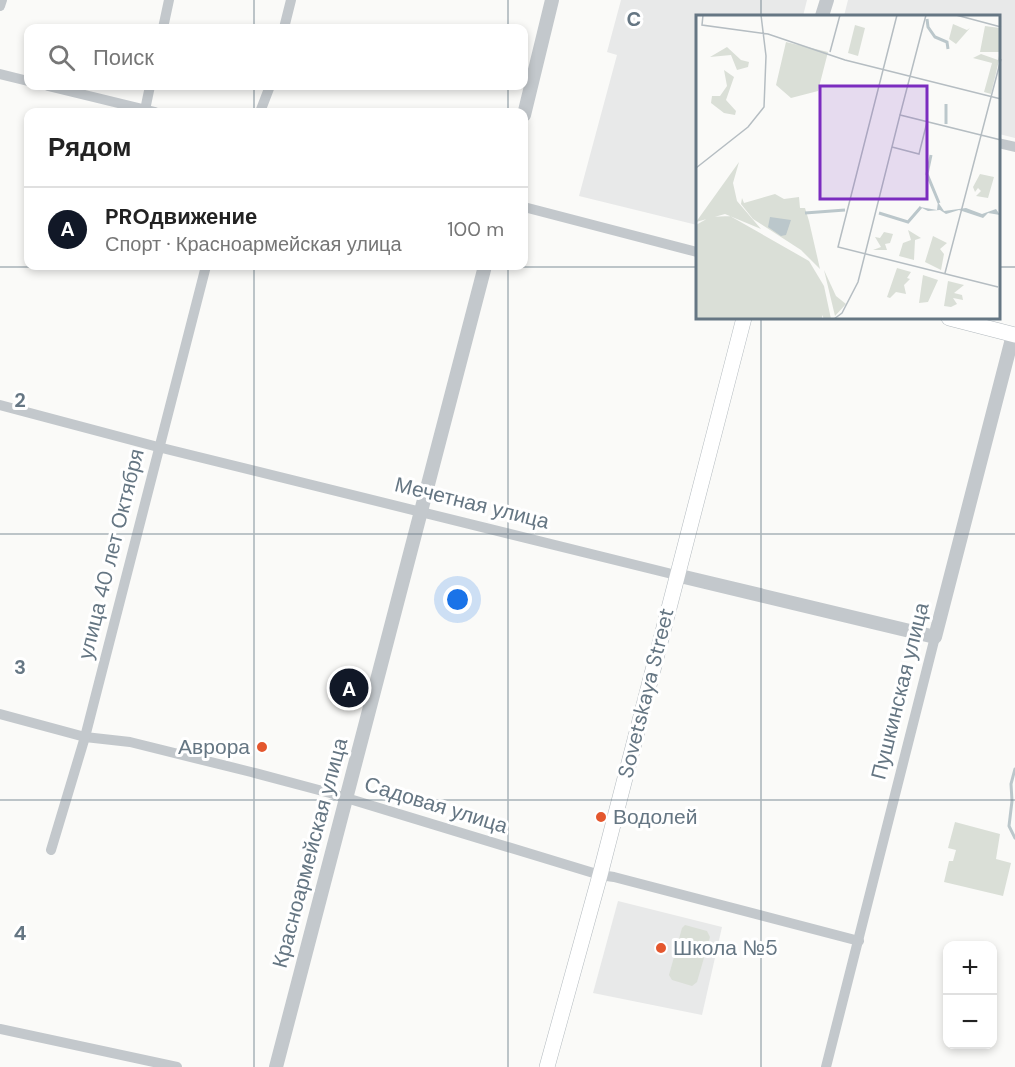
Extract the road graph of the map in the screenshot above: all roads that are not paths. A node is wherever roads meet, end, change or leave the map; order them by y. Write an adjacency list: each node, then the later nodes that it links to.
1 (2, 0): 6 (street)
2 (169, 0): 8 (street)
3 (291, 0): 9 (street)
4 (552, 0): 18 (street)
5 (826, 0): 7 (street)
6 (0, 6)
7 (822, 15)
8 (164, 24)
9 (285, 24)
10 (0, 74): 11 (street)
11 (24, 80)
12 (64, 90): 15 (street)
13 (150, 90): 16 (street)
14 (268, 90): 17 (street)
15 (138, 108)
16 (150, 108)
17 (262, 108)
18 (526, 108)
19 (1000, 143): 20 (street)
20 (1015, 147)
21 (528, 208): 22 (street)
22 (696, 252)
23 (205, 270): 29 (street, улица 40 лет Октября)
24 (484, 270): 30 (street, Красноармейская улица)
25 (743, 320): 31 (main road, Sovetskaya Street)
26 (958, 320): 27 (main road)
27 (1014, 332): 32 (street, Пушкинская улица)
28 (0, 405): 29 (street, Мечетная улица)
29 (158, 447): 30 (street, Мечетная улица); 34 (street, улица 40 лет Октября)
30 (420, 512): 31 (street, Мечетная улица); 35 (street, Красноармейская улица)
31 (676, 575): 32 (street, Мечетная улица); 37 (main road, Sovetskaya Street)
32 (934, 637): 38 (street, Пушкинская улица)
33 (0, 714): 34 (street, Садовая улица)
34 (85, 737): 35 (street, Садовая улица); 36 (street, улица 40 лет Октября)
35 (346, 799): 37 (street, Садовая улица); 41 (street, Красноармейская улица)
36 (51, 850)
37 (600, 875): 38 (street, Садовая улица); 42 (main road, Sovetskaya Street)
38 (859, 941): 43 (street, Пушкинская улица)
39 (0, 1029): 40 (street)
40 (177, 1067)
41 (276, 1067)
42 (547, 1067)
43 (826, 1067)

